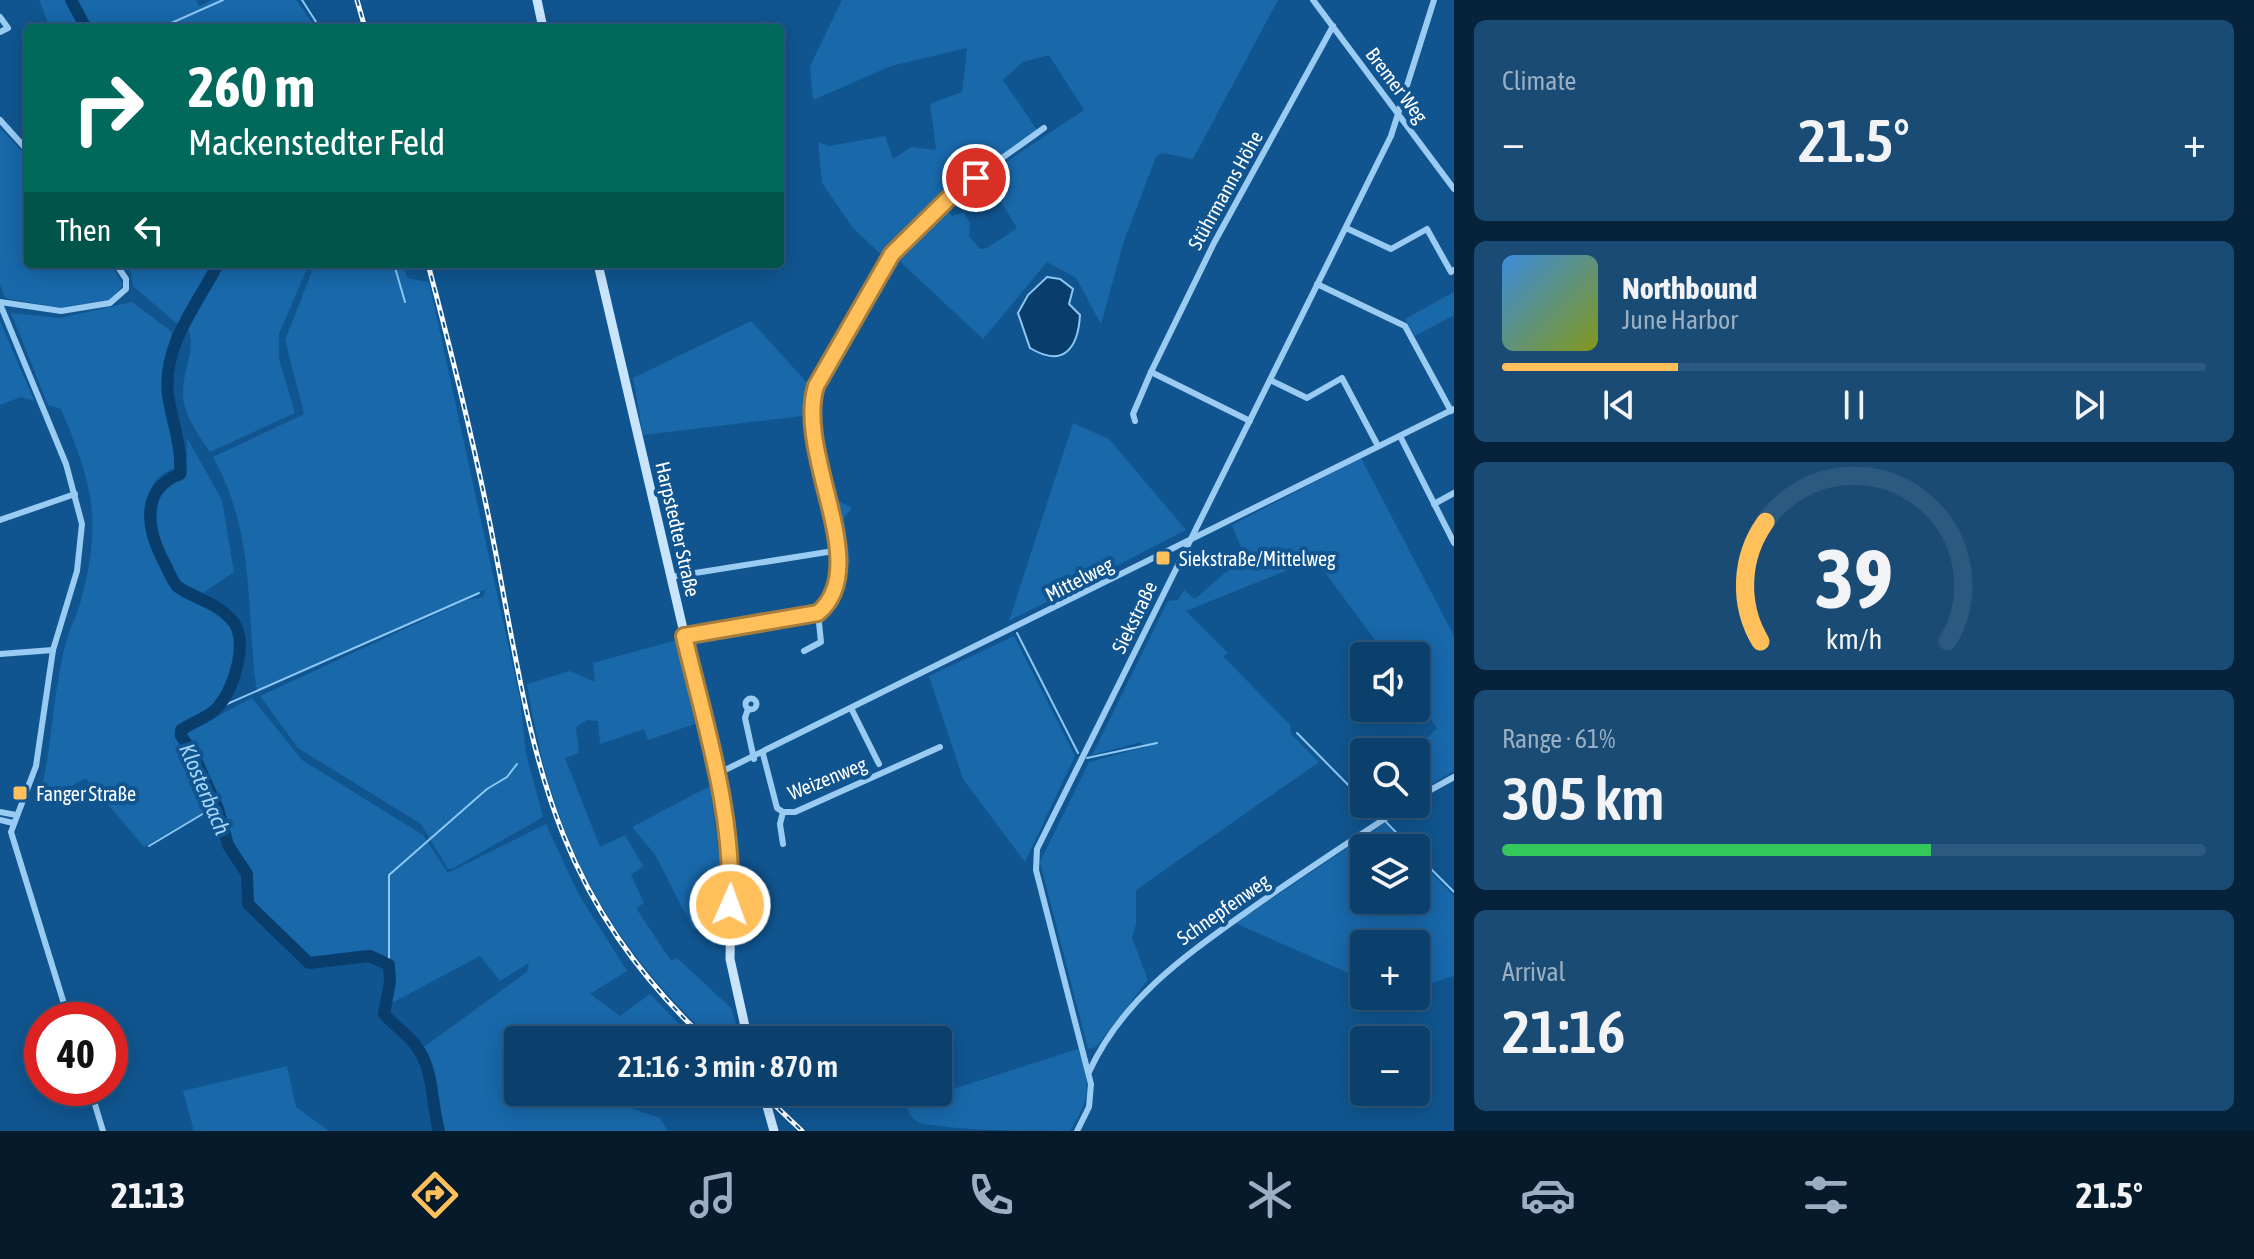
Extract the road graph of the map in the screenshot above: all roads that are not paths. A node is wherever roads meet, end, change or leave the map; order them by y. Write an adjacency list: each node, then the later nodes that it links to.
1 (537, 0): 5 (street)
2 (1313, 0): 6 (street, Bremer Weg)
3 (1434, 0): 8 (street, Siekstraße)
4 (0, 17): 7 (street)
5 (542, 24)
6 (1333, 26): 8 (street, Bremer Weg); 19 (street, Stührmanns Höhe)
7 (0, 32)
8 (1398, 114): 12 (street, Bremer Weg); 13 (street, Siekstraße)
9 (0, 120): 11 (street)
10 (1044, 128): 32 (street)
11 (24, 147)
12 (1454, 189)
13 (1346, 228): 16 (street); 17 (street, Siekstraße)
14 (119, 268): 18 (street)
15 (599, 268): 33 (street, Harpstedter Straße)
16 (1454, 270)
17 (1317, 284): 20 (street, Siekstraße); 21 (street)
18 (0, 303): 27 (street)
19 (1151, 372): 22 (street, Stührmanns Höhe); 23 (street)
20 (1270, 380): 23 (street, Siekstraße); 25 (street)
21 (1453, 410): 24 (street, Mittelweg)
22 (1135, 421)
23 (1250, 421): 30 (street, Siekstraße)
24 (1400, 436): 25 (street, Mittelweg); 28 (street)
25 (1378, 446): 30 (street, Mittelweg)
26 (1454, 493): 28 (street)
27 (75, 494): 29 (street); 36 (street)
28 (1434, 504): 31 (street)
29 (0, 520)
30 (1190, 540): 40 (street, Mittelweg); 57 (street, Siekstraße)
31 (1454, 543)
32 (840, 550): 33 (street); 34 (street)
33 (670, 577): 35 (street, Harpstedter Straße)
34 (818, 613): 35 (street); 37 (street)
35 (684, 636): 45 (street, Harpstedter Straße)
36 (53, 650): 38 (street); 50 (street)
37 (804, 651)
38 (0, 654)
39 (748, 709): 43 (street)
40 (852, 710): 42 (street, Mittelweg); 44 (street)
41 (940, 747): 49 (street, Weizenweg)
42 (763, 754): 43 (street, Mittelweg); 49 (street, Weizenweg)
43 (754, 759): 45 (street, Mittelweg)
44 (879, 764)
45 (717, 774): 56 (street, Harpstedter Straße)
46 (1454, 777): 47 (street)
47 (1430, 790)
48 (0, 812): 50 (street)
49 (783, 812): 54 (street)
50 (16, 815): 53 (street)
51 (1387, 818): 57 (street, Schnepfenweg)
52 (0, 820): 53 (street)
53 (13, 823): 55 (street)
54 (783, 844)
55 (63, 1002)
56 (745, 1026)
57 (1089, 1072): 62 (street, Siekstraße)
58 (95, 1106): 60 (street)
59 (767, 1106): 61 (street)
60 (103, 1131)
61 (774, 1131)
62 (1077, 1131)

